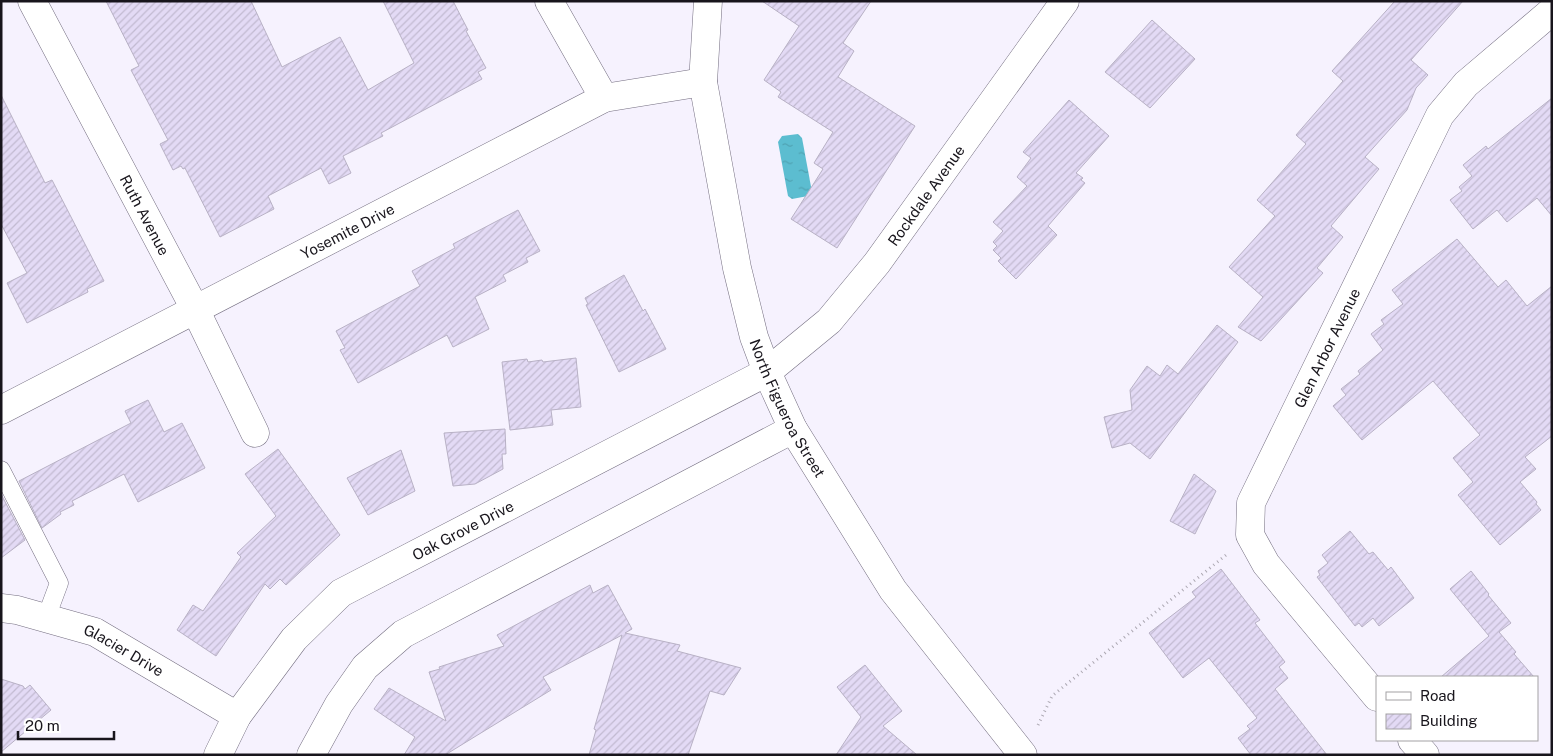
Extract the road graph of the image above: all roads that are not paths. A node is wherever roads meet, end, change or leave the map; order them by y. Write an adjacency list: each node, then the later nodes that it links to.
1 (32, 1): 8 (street, Ruth Avenue)
2 (550, 1): 7 (street)
3 (708, 1): 6 (street, North Figueroa Street)
4 (1065, 1): 9 (street, Rockdale Avenue)
5 (1552, 11): 16 (street, Glen Arbor Avenue)
6 (704, 82): 7 (street, Yosemite Drive); 9 (street, North Figueroa Street)
7 (604, 98): 8 (street, Yosemite Drive)
8 (196, 308): 10 (street, Yosemite Drive); 12 (street, Ruth Avenue)
9 (767, 372): 11 (street, North Figueroa Street); 17 (street, Oak Grove Drive)
10 (1, 410)
11 (793, 429): 20 (street); 21 (street, North Figueroa Street)
12 (255, 433)
13 (1, 470): 15 (lane)
14 (1, 608): 15 (street, Glacier Drive)
15 (46, 618): 17 (street, Glacier Drive)
16 (1376, 696)
17 (236, 716): 19 (street, Oak Grove Drive)
18 (1413, 741): 22 (street)
19 (218, 755)
20 (311, 755)
21 (1022, 755)
22 (1425, 755)

